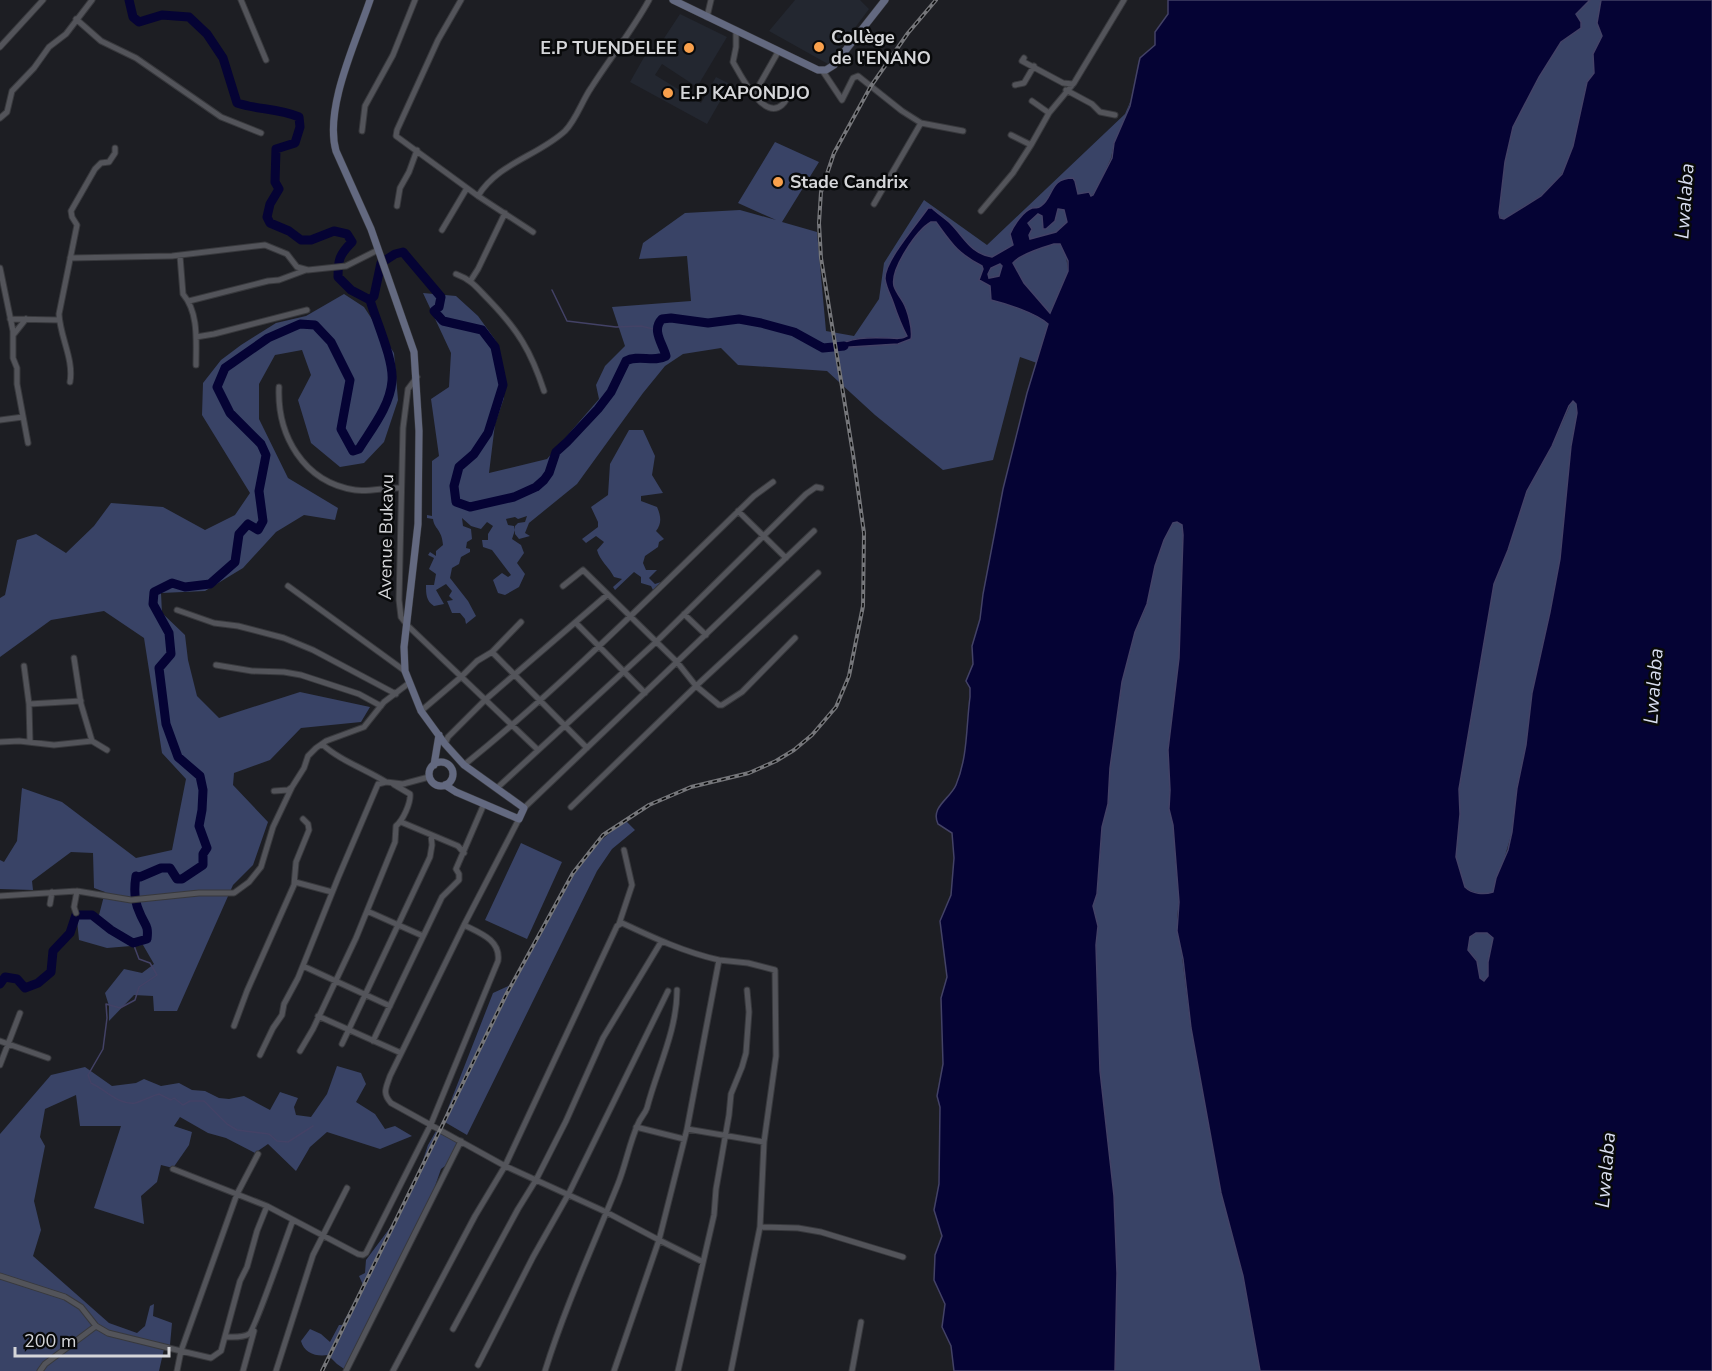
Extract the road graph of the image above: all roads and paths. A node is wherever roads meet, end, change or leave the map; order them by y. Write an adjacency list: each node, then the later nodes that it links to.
1 (43, 0): 15 (street)
2 (92, 0): 13 (street)
3 (241, 0): 18 (street)
4 (370, 0): 46 (street)
5 (415, 0): 31 (street)
6 (460, 0): 37 (street)
7 (649, 0): 39 (street)
8 (673, 0): 12 (street)
9 (711, 0): 12 (street)
10 (885, 0): 20 (street)
11 (1124, 0): 21 (street)
12 (707, 16): 14 (street)
13 (76, 20): 29 (street); 33 (street)
14 (736, 31): 16 (street); 25 (street)
15 (0, 47)
16 (778, 51): 20 (street); 25 (street)
17 (1024, 58): 19 (street)
18 (266, 60)
19 (1034, 66): 21 (street); 22 (street)
20 (822, 70): 30 (street)
21 (1073, 84): 24 (street)
22 (1015, 85)
23 (791, 88): 25 (street)
24 (1066, 90): 27 (street); 28 (street)
25 (753, 96)
26 (1032, 101): 27 (street)
27 (1049, 113): 35 (street)
28 (1115, 116)
29 (0, 118)
30 (921, 123): 32 (street); 40 (street)
31 (362, 131)
32 (963, 131)
33 (261, 133)
34 (1011, 135): 35 (street)
35 (1031, 145): 42 (street)
36 (115, 148): 48 (street)
37 (417, 150): 38 (street); 41 (street)
38 (467, 188): 39 (street); 44 (street)
39 (478, 196): 43 (street)
40 (874, 204)
41 (397, 206)
42 (981, 211)
43 (505, 213): 45 (street); 52 (street)
44 (442, 230)
45 (533, 232)
46 (379, 251): 50 (street); 61 (street)
47 (180, 256): 48 (street); 50 (street); 53 (street)
48 (70, 258): 57 (street)
49 (0, 268): 55 (street)
50 (308, 270): 53 (street)
51 (456, 274): 52 (street)
52 (471, 280): 64 (street)
53 (189, 301): 59 (street)
54 (307, 310): 59 (street)
55 (10, 319): 56 (street); 58 (street)
56 (26, 319): 57 (street); 58 (street)
57 (59, 320): 62 (street)
58 (13, 337): 65 (street)
59 (196, 337): 60 (street)
60 (196, 364)
61 (417, 377): 69 (street, Avenue Bukavu); 84 (street)
62 (70, 382)
63 (279, 387): 69 (street)
64 (544, 391)
65 (23, 417): 66 (street); 67 (street)
66 (0, 420)
67 (28, 443)
68 (773, 482): 71 (street)
69 (402, 488): 84 (street, Avenue Bukavu)
70 (821, 488): 73 (street)
71 (738, 511): 73 (street); 81 (street)
72 (814, 531): 74 (street)
73 (764, 536): 74 (street); 80 (street)
74 (786, 558): 85 (street)
75 (818, 573): 99 (street)
76 (288, 586): 94 (street)
77 (563, 586): 78 (street)
78 (607, 595): 81 (street); 83 (street)
79 (177, 610): 101 (street)
80 (684, 614): 85 (street); 87 (street)
81 (630, 616): 87 (street); 88 (street)
82 (521, 622): 89 (street)
83 (576, 623): 88 (street); 96 (street)
84 (407, 625): 94 (street); 97 (street, Avenue Bukavu)
85 (706, 635): 91 (street)
86 (795, 638): 99 (street)
87 (656, 642): 91 (street); 95 (street)
88 (598, 645): 95 (street); 102 (street)
89 (492, 652): 96 (street); 97 (street)
90 (74, 658): 104 (street)
91 (677, 662): 99 (street); 100 (street)
92 (216, 664): 106 (street)
93 (24, 666): 105 (street)
94 (405, 671): 98 (street)
95 (624, 672): 100 (street); 109 (street)
96 (515, 675): 102 (street); 103 (street)
97 (462, 677): 103 (street, Avenue Bukavu); 107 (street)
98 (409, 683): 101 (street); 107 (street)
99 (696, 686): 129 (street)
100 (645, 693): 116 (street)
101 (396, 694): 106 (street)
102 (539, 699): 108 (street); 109 (street)
103 (485, 700): 108 (street, Avenue Bukavu); 115 (street)
104 (81, 701): 105 (street); 111 (street)
105 (29, 704): 113 (street)
106 (381, 706): 114 (street)
107 (421, 711): 110 (street)
108 (511, 724): 118 (street, Avenue Bukavu); 120 (street)
109 (565, 726): 116 (street); 118 (street)
110 (439, 735): 115 (street); 119 (street)
111 (92, 741): 113 (street); 117 (street)
112 (0, 742): 113 (street)
113 (30, 742)
114 (321, 744): 123 (street); 125 (street)
115 (447, 747): 120 (street); 121 (street)
116 (587, 748): 130 (street)
117 (106, 750)
118 (538, 750): 126 (street)
119 (434, 765): 121 (street); 122 (street)
120 (464, 765): 121 (street); 126 (street)
121 (450, 769): 124 (street)
122 (429, 777): 123 (street); 124 (street)
123 (389, 783): 133 (street); 140 (street)
124 (445, 785): 128 (street)
125 (292, 787): 127 (street); 138 (street)
126 (497, 788): 130 (street)
127 (274, 790)
128 (483, 804): 132 (street); 136 (street)
129 (571, 807)
130 (524, 808): 132 (street)
131 (303, 819): 137 (street)
132 (519, 819): 147 (street)
133 (400, 822): 134 (street); 143 (street)
134 (431, 835): 136 (street); 145 (street)
135 (624, 850): 146 (street)
136 (464, 853): 148 (street)
137 (295, 882): 140 (street); 160 (street)
138 (77, 891): 139 (street); 144 (street)
139 (52, 892): 141 (street); 142 (street)
140 (332, 892): 151 (street)
141 (0, 896)
142 (50, 904)
143 (367, 911): 145 (street); 152 (street)
144 (76, 913)
145 (398, 924): 148 (street); 156 (street)
146 (619, 924): 149 (street); 179 (street)
147 (465, 925): 167 (street); 171 (street)
148 (423, 936): 157 (street)
149 (661, 942): 150 (street); 181 (street)
150 (719, 960): 173 (street); 177 (street)
151 (303, 966): 152 (street); 168 (street)
152 (335, 980): 156 (street); 159 (street)
153 (677, 990): 172 (street)
154 (747, 990): 174 (street)
155 (668, 991): 184 (street)
156 (365, 996): 157 (street); 161 (street)
157 (390, 1006): 163 (street)
158 (20, 1013): 164 (street)
159 (318, 1016): 161 (street); 166 (street)
160 (234, 1026)
161 (349, 1030): 163 (street); 165 (street)
162 (0, 1041): 164 (street)
163 (373, 1041): 167 (street)
164 (8, 1044): 169 (street); 170 (street)
165 (342, 1044)
166 (300, 1051)
167 (401, 1053): 171 (street)
168 (260, 1055)
169 (48, 1058)
170 (0, 1065)
171 (431, 1124): 176 (street); 189 (street)
172 (636, 1127): 175 (street); 186 (street)
173 (687, 1129): 174 (street); 175 (street)
174 (725, 1136): 177 (street); 192 (street)
175 (684, 1139): 190 (street)
176 (461, 1141): 179 (street); 205 (street)
177 (764, 1142): 188 (street)
178 (258, 1154): 183 (street)
179 (505, 1166): 181 (street); 206 (street)
180 (173, 1169): 183 (street)
181 (537, 1180): 184 (street); 197 (street)
182 (347, 1188): 189 (street)
183 (237, 1194): 185 (street); 199 (street)
184 (568, 1195): 186 (street); 200 (street)
185 (267, 1206): 187 (street); 198 (street)
186 (606, 1212): 190 (street); 207 (street)
187 (293, 1220): 189 (street); 196 (street)
188 (760, 1227): 191 (street); 210 (street)
189 (322, 1235): 204 (street)
190 (659, 1240): 192 (street); 208 (street)
191 (903, 1257)
192 (702, 1262): 209 (street)
193 (0, 1276): 195 (street)
194 (861, 1322): 211 (street)
195 (96, 1326): 199 (street); 201 (street)
196 (254, 1329): 198 (street); 203 (street)
197 (453, 1329)
198 (226, 1337): 199 (street)
199 (181, 1351): 202 (street)
200 (477, 1365)
201 (40, 1371)
202 (177, 1371)
203 (243, 1371)
204 (276, 1371)
205 (346, 1371)
206 (393, 1371)
207 (545, 1371)
208 (614, 1371)
209 (678, 1371)
210 (731, 1371)
211 (852, 1371)

